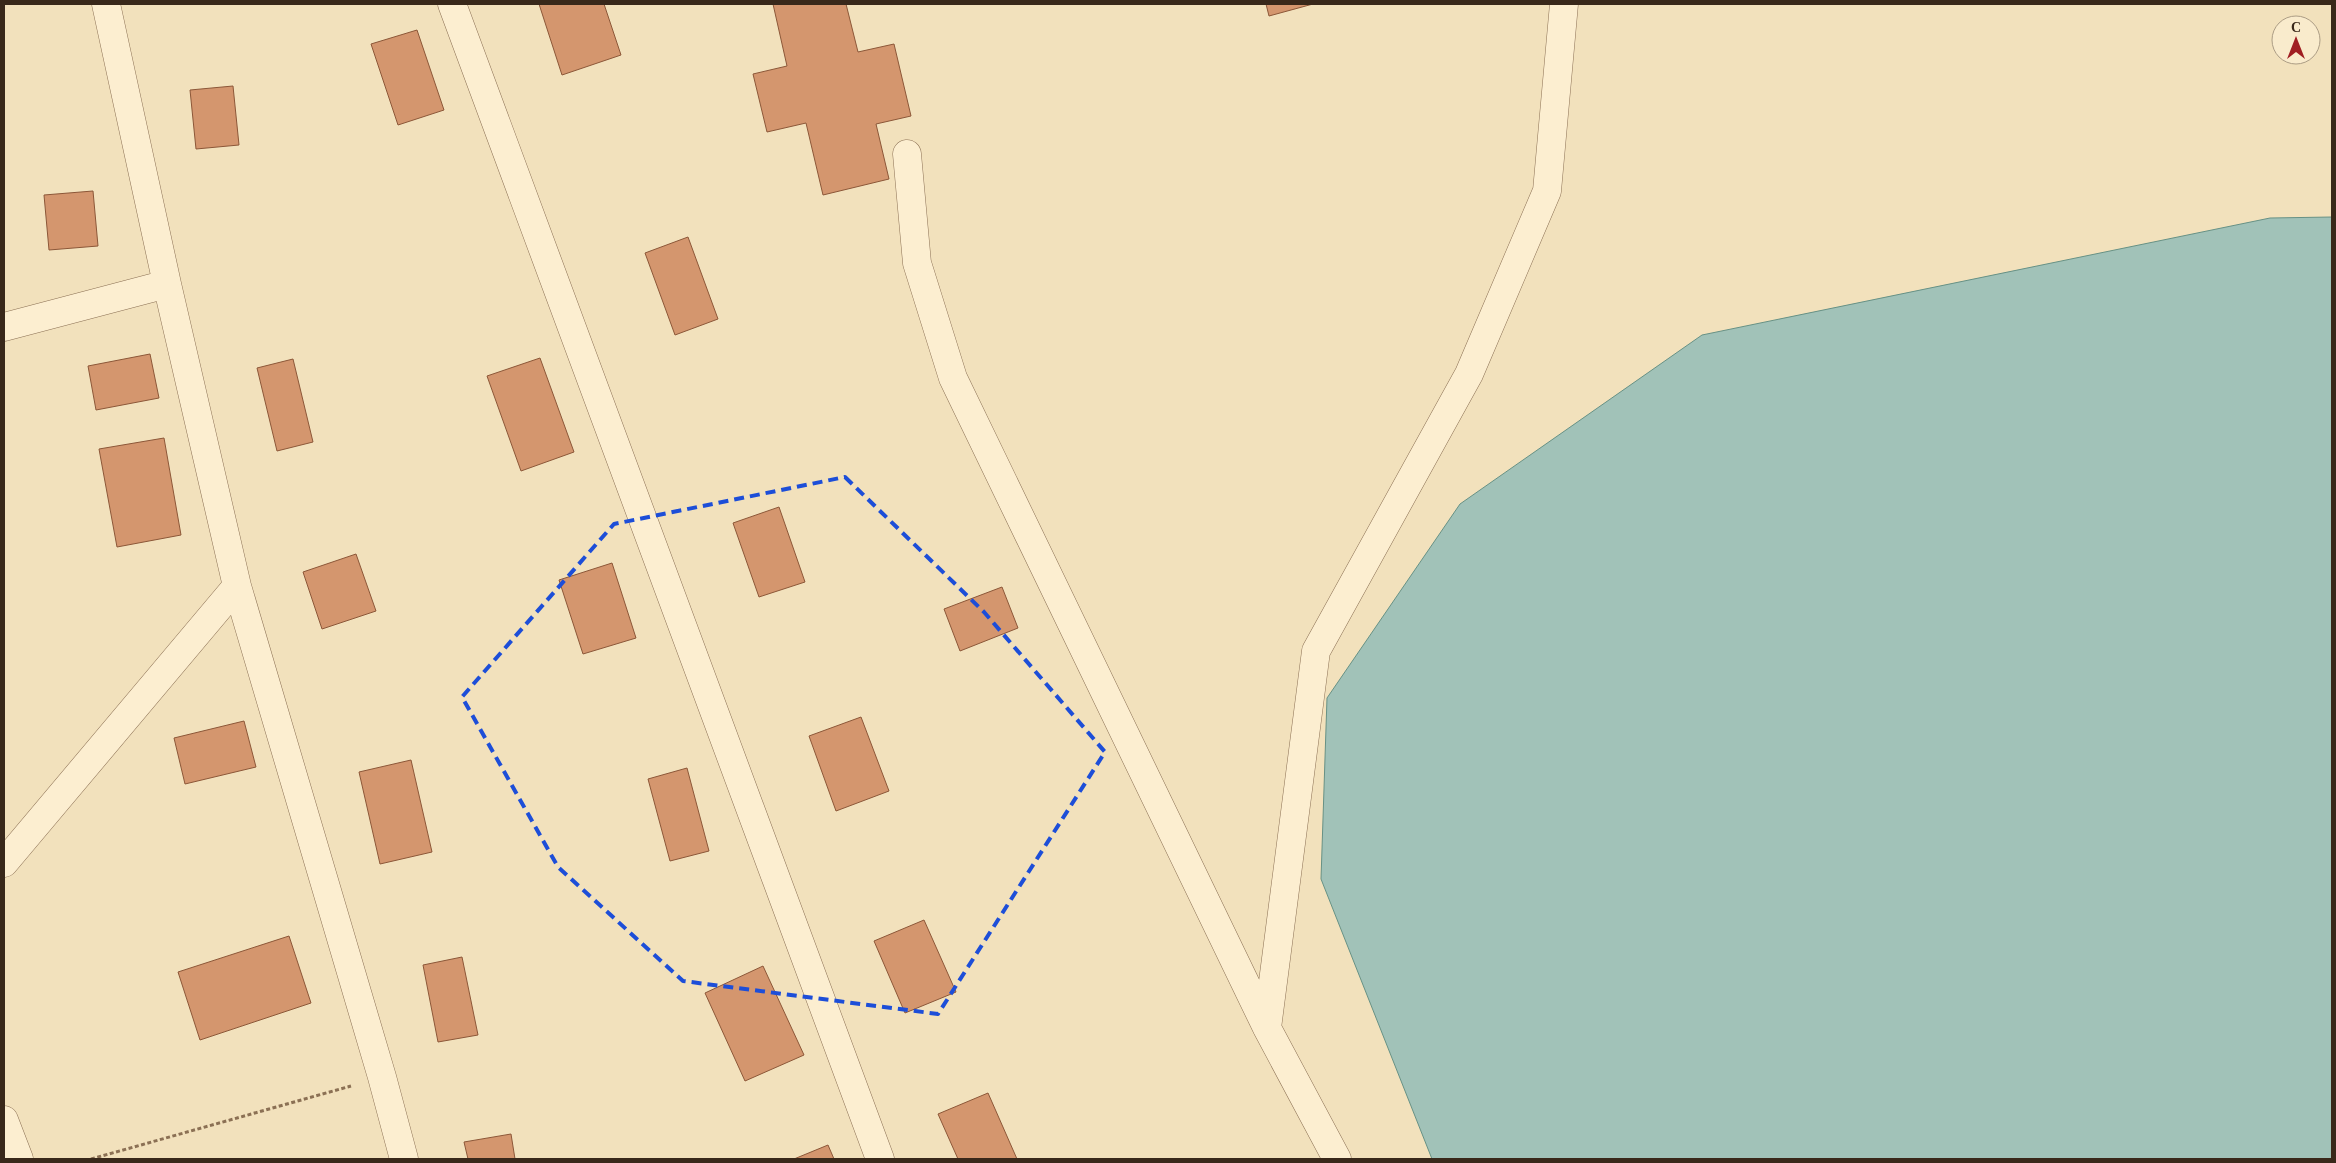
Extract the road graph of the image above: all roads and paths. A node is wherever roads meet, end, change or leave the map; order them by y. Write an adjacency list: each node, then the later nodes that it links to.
1 (106, 4): 5 (street)
2 (452, 4): 15 (street)
3 (1564, 4): 9 (street)
4 (908, 154): 9 (street)
5 (167, 284): 6 (street); 7 (street)
6 (4, 327)
7 (237, 586): 8 (street); 10 (street)
8 (4, 863)
9 (1267, 1028): 16 (street)
10 (382, 1077): 13 (path); 14 (street)
11 (4, 1120): 12 (street)
12 (19, 1159)
13 (91, 1159)
14 (404, 1159)
15 (880, 1159)
16 (1338, 1159)

